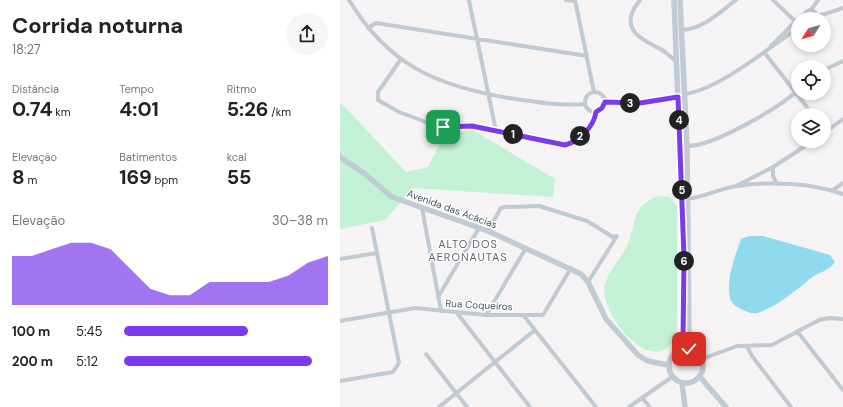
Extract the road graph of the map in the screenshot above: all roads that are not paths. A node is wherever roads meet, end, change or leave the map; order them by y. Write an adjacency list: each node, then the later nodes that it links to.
1 (349, 0): 18 (street)
2 (469, 0): 21 (street)
3 (566, 0): 10 (street)
4 (640, 0): 27 (street)
5 (674, 0): 27 (main road)
6 (680, 0): 19 (main road)
7 (736, 0): 19 (street)
8 (773, 0): 16 (street)
9 (818, 0): 12 (street)
10 (575, 1): 24 (street)
11 (843, 8): 15 (street)
12 (812, 10): 13 (street); 14 (street)
13 (806, 12)
14 (815, 12)
15 (831, 12)
16 (791, 16)
17 (791, 27): 22 (street)
18 (368, 28): 21 (street); 25 (street)
19 (682, 30): 31 (main road)
20 (791, 33): 22 (street)
21 (477, 39): 24 (street); 32 (street)
22 (770, 48): 23 (street)
23 (764, 52): 29 (street); 31 (street)
24 (586, 56): 30 (street)
25 (401, 59): 32 (street); 40 (street)
26 (843, 61): 28 (street)
27 (677, 62): 34 (main road)
28 (831, 67)
29 (791, 84)
30 (594, 92): 35 (street); 36 (street)
31 (684, 94): 41 (main road)
32 (489, 95): 36 (street); 40 (street)
33 (791, 95): 41 (street)
34 (678, 97): 35 (street); 50 (main road)
35 (605, 102): 37 (street)
36 (585, 104): 37 (street)
37 (596, 112): 40 (street)
38 (843, 119): 39 (street)
39 (831, 127)
40 (496, 131)
41 (687, 146): 50 (main road)
42 (802, 148): 44 (street)
43 (340, 157): 51 (main road, Avenida das Acácias)
44 (773, 167): 46 (street); 47 (street)
45 (843, 183): 48 (street)
46 (777, 184): 47 (street); 48 (street)
47 (736, 186): 50 (street)
48 (833, 190): 49 (street)
49 (843, 194)
50 (685, 199): 71 (main road); 72 (main road)
51 (422, 208): 53 (main road, Avenida das Acácias); 60 (street)
52 (372, 228): 56 (street)
53 (479, 228): 54 (main road, Avenida das Acácias); 60 (street)
54 (488, 231): 55 (main road, Avenida das Acácias); 59 (street)
55 (526, 248): 58 (main road, Avenida das Acácias); 64 (street)
56 (377, 253): 57 (street); 62 (street)
57 (340, 259)
58 (571, 268): 59 (main road, Avenida das Acácias); 65 (street, Rua Coqueiros)
59 (588, 282): 76 (main road, Avenida das Acácias)
60 (438, 297): 61 (street)
61 (440, 311): 62 (street, Rua Coqueiros); 63 (street, Rua Coqueiros)
62 (388, 312): 67 (street, Rua Coqueiros); 79 (street)
63 (457, 313): 64 (street, Rua Coqueiros); 75 (street)
64 (486, 315): 65 (street, Rua Coqueiros)
65 (524, 316): 68 (street)
66 (843, 319): 69 (street)
67 (340, 321)
68 (535, 330): 75 (street); 87 (street)
69 (797, 331): 70 (street); 81 (street)
70 (747, 346): 74 (street); 92 (street)
71 (680, 349): 72 (main road); 76 (main road)
72 (694, 350): 74 (main road)
73 (426, 354): 82 (street)
74 (702, 359): 78 (main road)
75 (494, 363): 82 (street); 86 (street)
76 (668, 365): 77 (main road)
77 (672, 377): 80 (main road); 83 (street)
78 (700, 377): 80 (main road); 91 (main road)
79 (340, 381)
80 (682, 383): 90 (main road)
81 (843, 390)
82 (456, 393): 84 (street); 85 (street)
83 (642, 398): 88 (street); 89 (street)
84 (439, 407)
85 (467, 407)
86 (530, 407)
87 (596, 407)
88 (629, 407)
89 (650, 407)
90 (685, 407)
91 (726, 407)
92 (791, 407)

